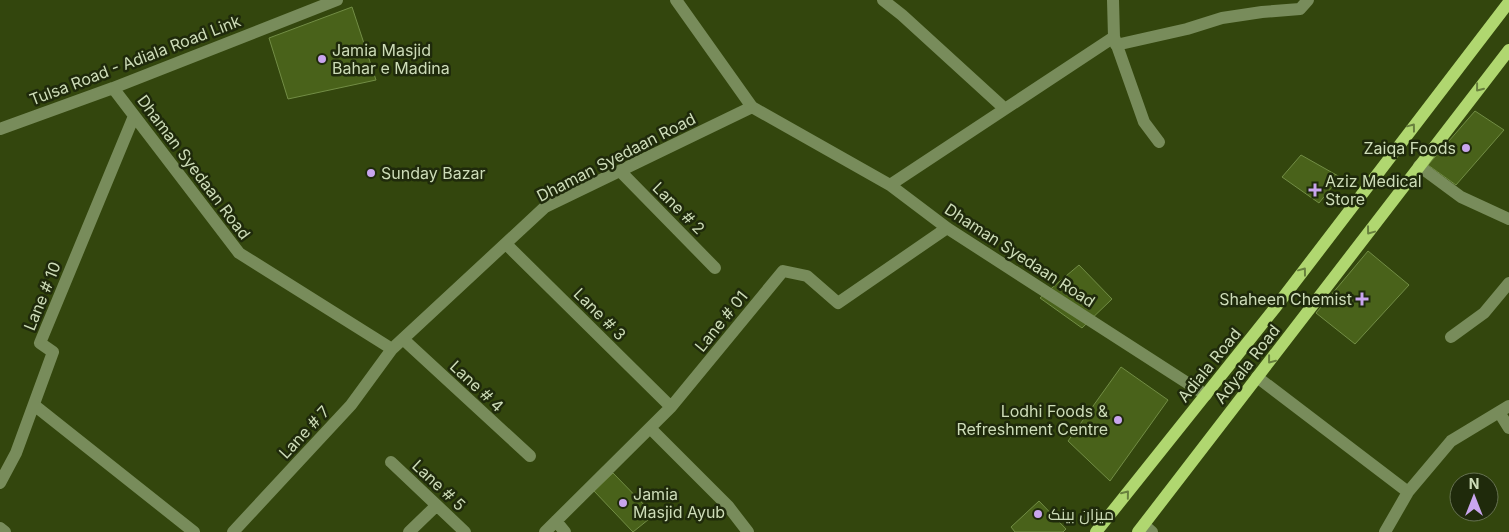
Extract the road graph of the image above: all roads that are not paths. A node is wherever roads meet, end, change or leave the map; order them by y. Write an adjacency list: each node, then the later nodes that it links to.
1 (337, 0): 9 (street, Tulsa Road - Adiala Road Link)
2 (676, 0): 10 (street)
3 (883, 0): 11 (street)
4 (1113, 0): 7 (street)
5 (1308, 0): 7 (street)
6 (1509, 2): 27 (main road, Adiala Road, one-way to 6)
7 (1115, 41): 11 (street); 14 (street)
8 (1509, 50): 15 (main road, Adyala Road, one-way to 15)
9 (113, 88): 12 (street, Dhaman Syedaan Road); 13 (street, Tulsa Road - Adiala Road Link)
10 (752, 107): 16 (street, Dhaman Syedaan Road); 17 (street, Dhaman Syedaan Road)
11 (1004, 109): 17 (street)
12 (134, 116): 25 (street, Dhaman Syedaan Road); 28 (street, Lane # 10)
13 (0, 129)
14 (1159, 142)
15 (1419, 166): 18 (street); 26 (main road, Adyala Road, one-way to 26)
16 (620, 171): 20 (street, Dhaman Syedaan Road); 21 (street, Lane # 2)
17 (890, 184): 19 (street, Dhaman Syedaan Road)
18 (1509, 219)
19 (947, 228): 27 (street, Dhaman Syedaan Road); 29 (street, Lane # 01)
20 (506, 244): 24 (street, Dhaman Syedaan Road); 29 (street, Lane # 3)
21 (715, 268)
22 (1509, 283): 23 (street)
23 (1451, 337)
24 (403, 339): 25 (street, Dhaman Syedaan Road); 33 (street, Lane # 4)
25 (392, 349): 43 (street, Lane # 7)
26 (1257, 377): 36 (street); 40 (main road, Adyala Road)
27 (1206, 395): 49 (main road, Adiala Road, one-way to 27)
28 (34, 405): 35 (street, Lane # 10); 42 (street)
29 (671, 407): 31 (street, Lane # 01)
30 (1504, 409): 32 (street); 36 (street)
31 (650, 428): 38 (street, Lane # 01); 48 (street)
32 (1509, 428)
33 (530, 456)
34 (391, 462): 37 (street, Lane # 5)
35 (0, 483)
36 (1408, 492): 50 (street)
37 (436, 506): 44 (street); 45 (street, Lane # 5)
38 (556, 521): 46 (street, Lane # 01); 47 (street)
39 (0, 528): 41 (street)
40 (1145, 530)
41 (5, 532)
42 (194, 532)
43 (233, 532)
44 (409, 532)
45 (465, 532)
46 (545, 532)
47 (565, 532)
48 (748, 532)
49 (1096, 532)
50 (1385, 532)

